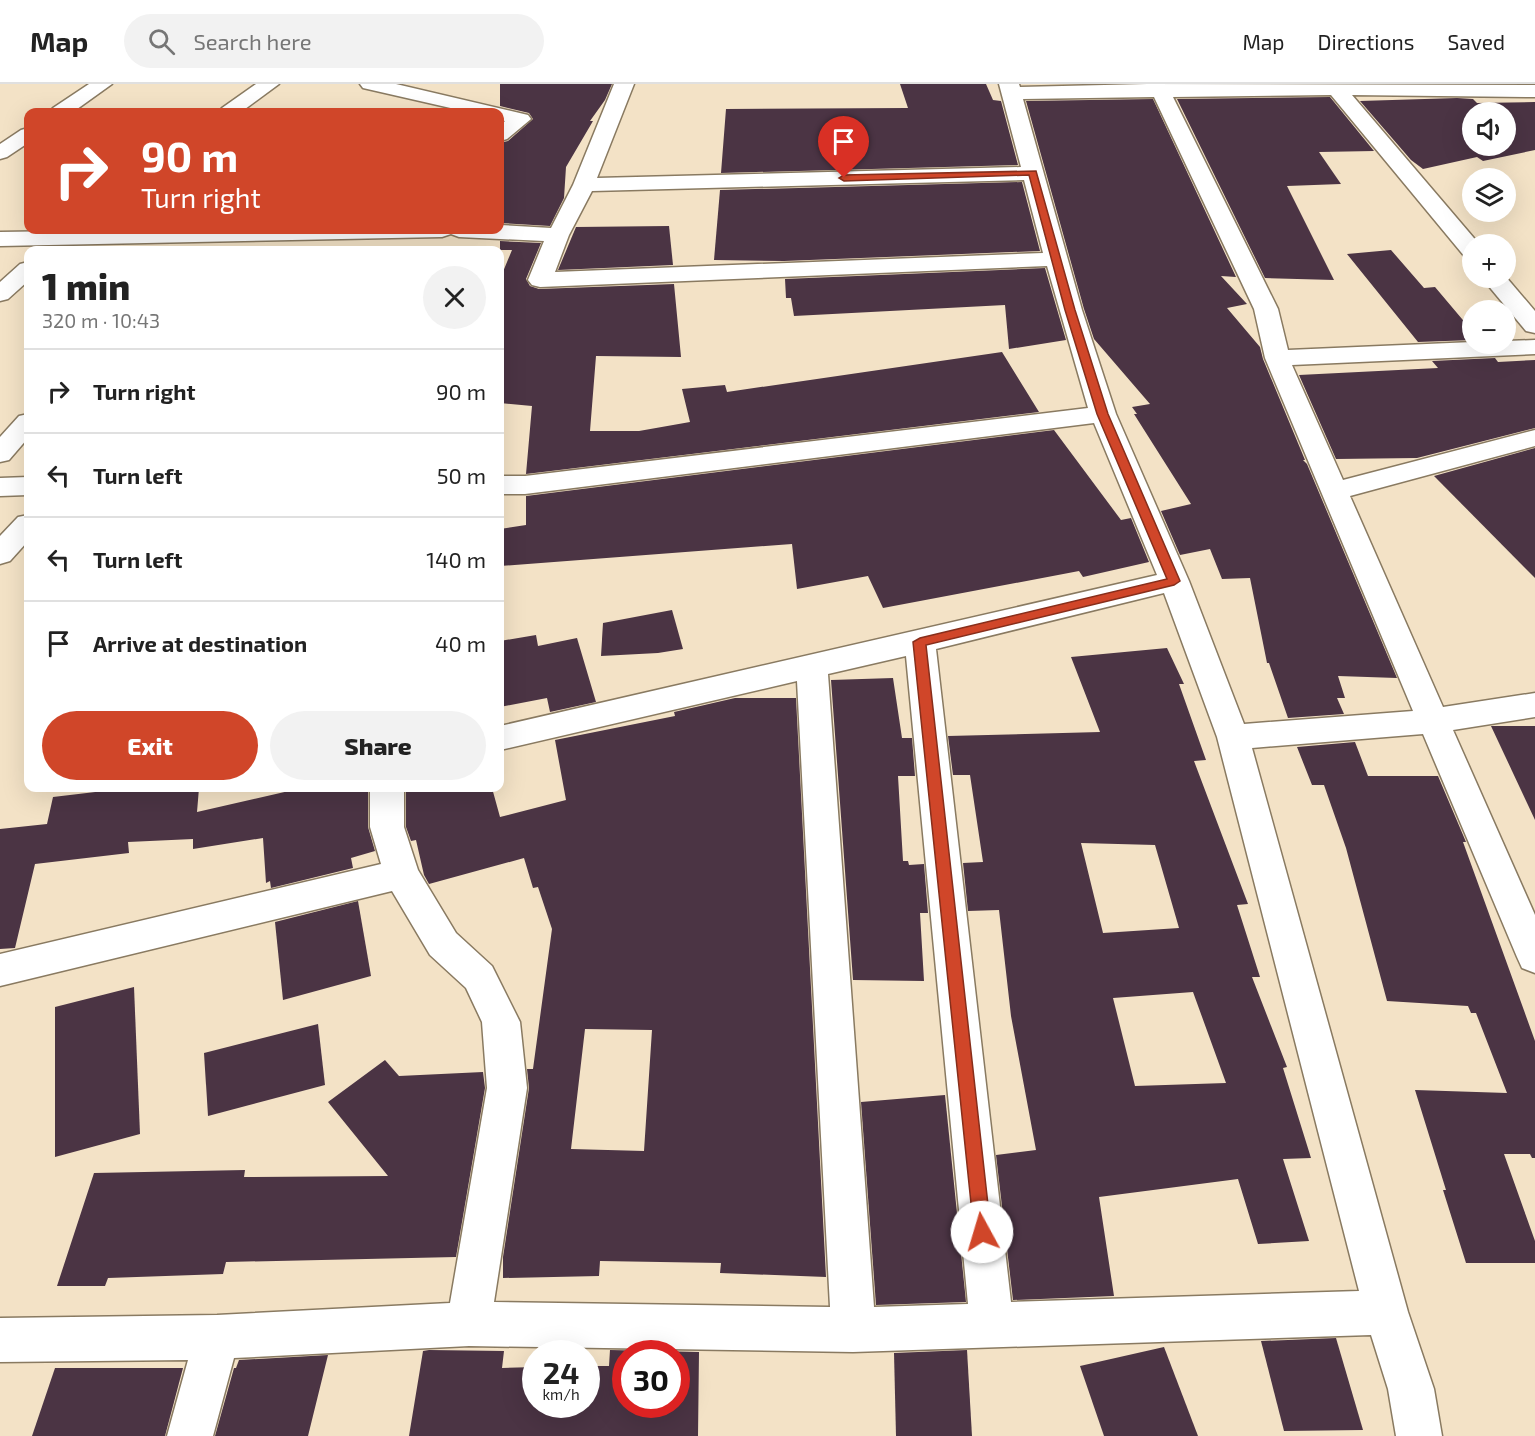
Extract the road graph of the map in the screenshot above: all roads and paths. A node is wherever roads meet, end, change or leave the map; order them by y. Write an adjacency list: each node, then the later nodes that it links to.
1 (102, 84): 9 (street)
2 (269, 84): 10 (street)
3 (370, 84): 11 (street)
4 (624, 84): 17 (street)
5 (1334, 87): 7 (street); 8 (street); 23 (street)
6 (1010, 89): 7 (street); 16 (street)
7 (1159, 89): 32 (street)
8 (1535, 91)
9 (66, 108)
10 (235, 108)
11 (475, 108)
12 (504, 115): 13 (street)
13 (504, 132)
14 (24, 137): 15 (street)
15 (0, 153)
16 (1033, 173): 17 (street); 26 (street)
17 (584, 185): 20 (street)
18 (504, 232): 20 (street)
19 (363, 234): 24 (street)
20 (558, 235): 26 (street)
21 (0, 239): 22 (street)
22 (62, 239): 25 (street)
23 (1462, 239)
24 (332, 241): 25 (street)
25 (185, 243)
26 (1056, 259): 33 (street)
27 (24, 273): 29 (street)
28 (1503, 288): 30 (street)
29 (0, 294)
30 (1535, 326)
31 (1535, 347): 32 (street)
32 (1277, 358): 40 (street)
33 (1103, 414): 37 (street); 43 (street)
34 (24, 427): 36 (street)
35 (1535, 438): 40 (street)
36 (0, 454)
37 (504, 485)
38 (24, 486): 39 (street)
39 (0, 487)
40 (1335, 490): 47 (street)
41 (24, 528): 42 (street)
42 (0, 554)
43 (1174, 581): 44 (street); 49 (street)
44 (920, 642): 45 (street); 56 (street)
45 (812, 667): 48 (street); 57 (street)
46 (1535, 705): 47 (street)
47 (1433, 721): 49 (street); 52 (street)
48 (504, 737)
49 (1233, 737): 54 (street)
50 (387, 792): 51 (street)
51 (401, 874): 53 (street); 55 (street)
52 (1535, 957)
53 (0, 970)
54 (1386, 1312): 56 (street); 61 (street)
55 (469, 1324): 57 (street); 58 (street)
56 (992, 1326): 57 (street)
57 (853, 1330)
58 (217, 1337): 59 (street); 60 (street)
59 (0, 1341)
60 (190, 1436)
61 (1419, 1436)

